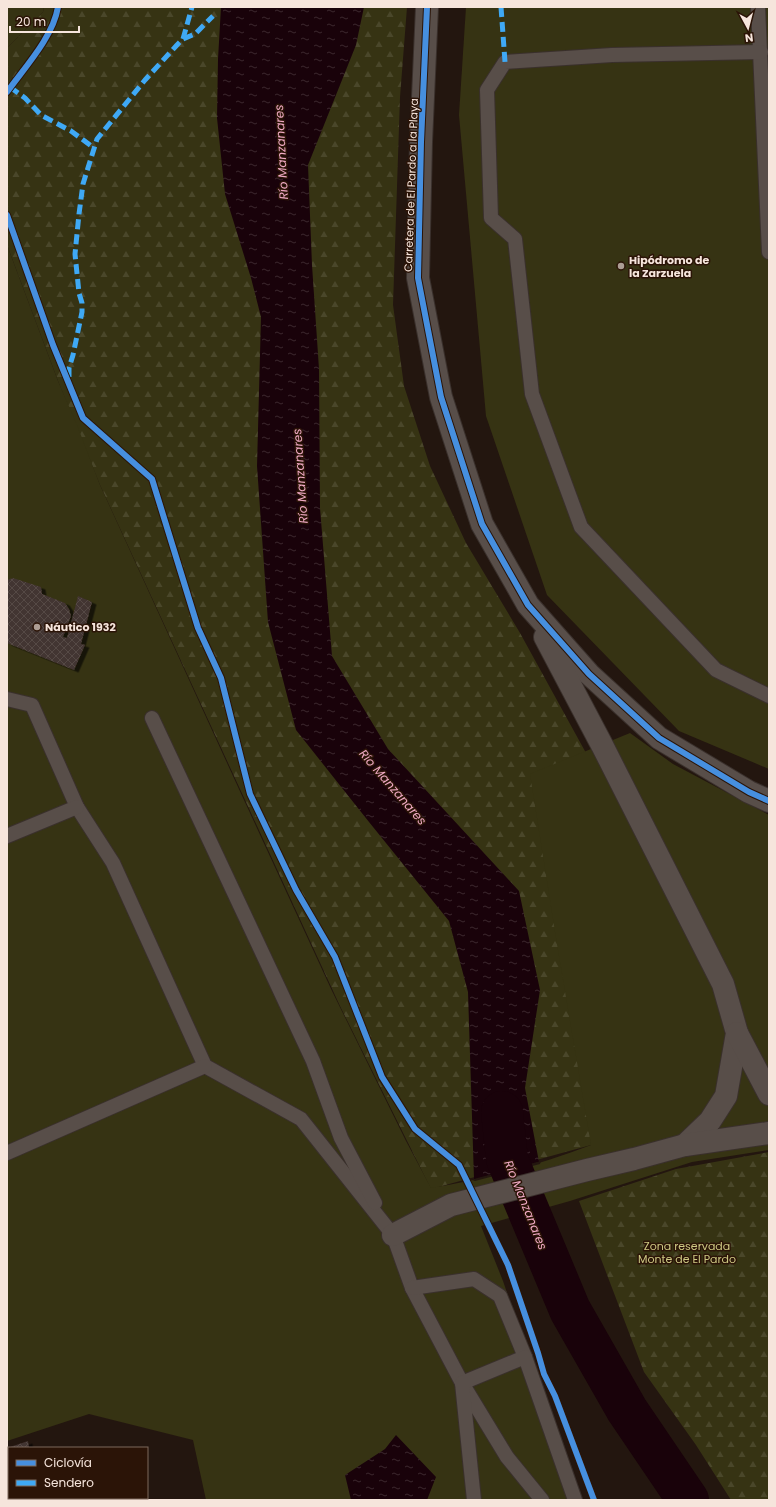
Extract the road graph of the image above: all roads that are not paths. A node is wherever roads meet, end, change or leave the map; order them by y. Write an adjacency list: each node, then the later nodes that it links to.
1 (427, 7): 5 (street, Carretera de El Pardo a la Playa)
2 (758, 7): 3 (lane)
3 (761, 52): 4 (lane); 6 (lane)
4 (769, 252)
5 (528, 605): 9 (street, Carretera de El Pardo a la Playa); 12 (street)
6 (769, 696)
7 (7, 699): 10 (lane)
8 (152, 718): 18 (lane)
9 (769, 801)
10 (77, 807): 11 (lane); 13 (lane)
11 (7, 836)
12 (737, 1033): 14 (street); 16 (street)
13 (205, 1066): 17 (lane); 18 (lane)
14 (769, 1094)
15 (769, 1133): 16 (street)
16 (685, 1145): 18 (street)
17 (7, 1153)
18 (392, 1235): 19 (lane)
19 (412, 1288): 20 (lane); 21 (lane)
20 (525, 1357): 21 (lane); 24 (lane)
21 (462, 1382): 22 (lane); 23 (lane)
22 (474, 1500)
23 (542, 1500)
24 (575, 1500)

